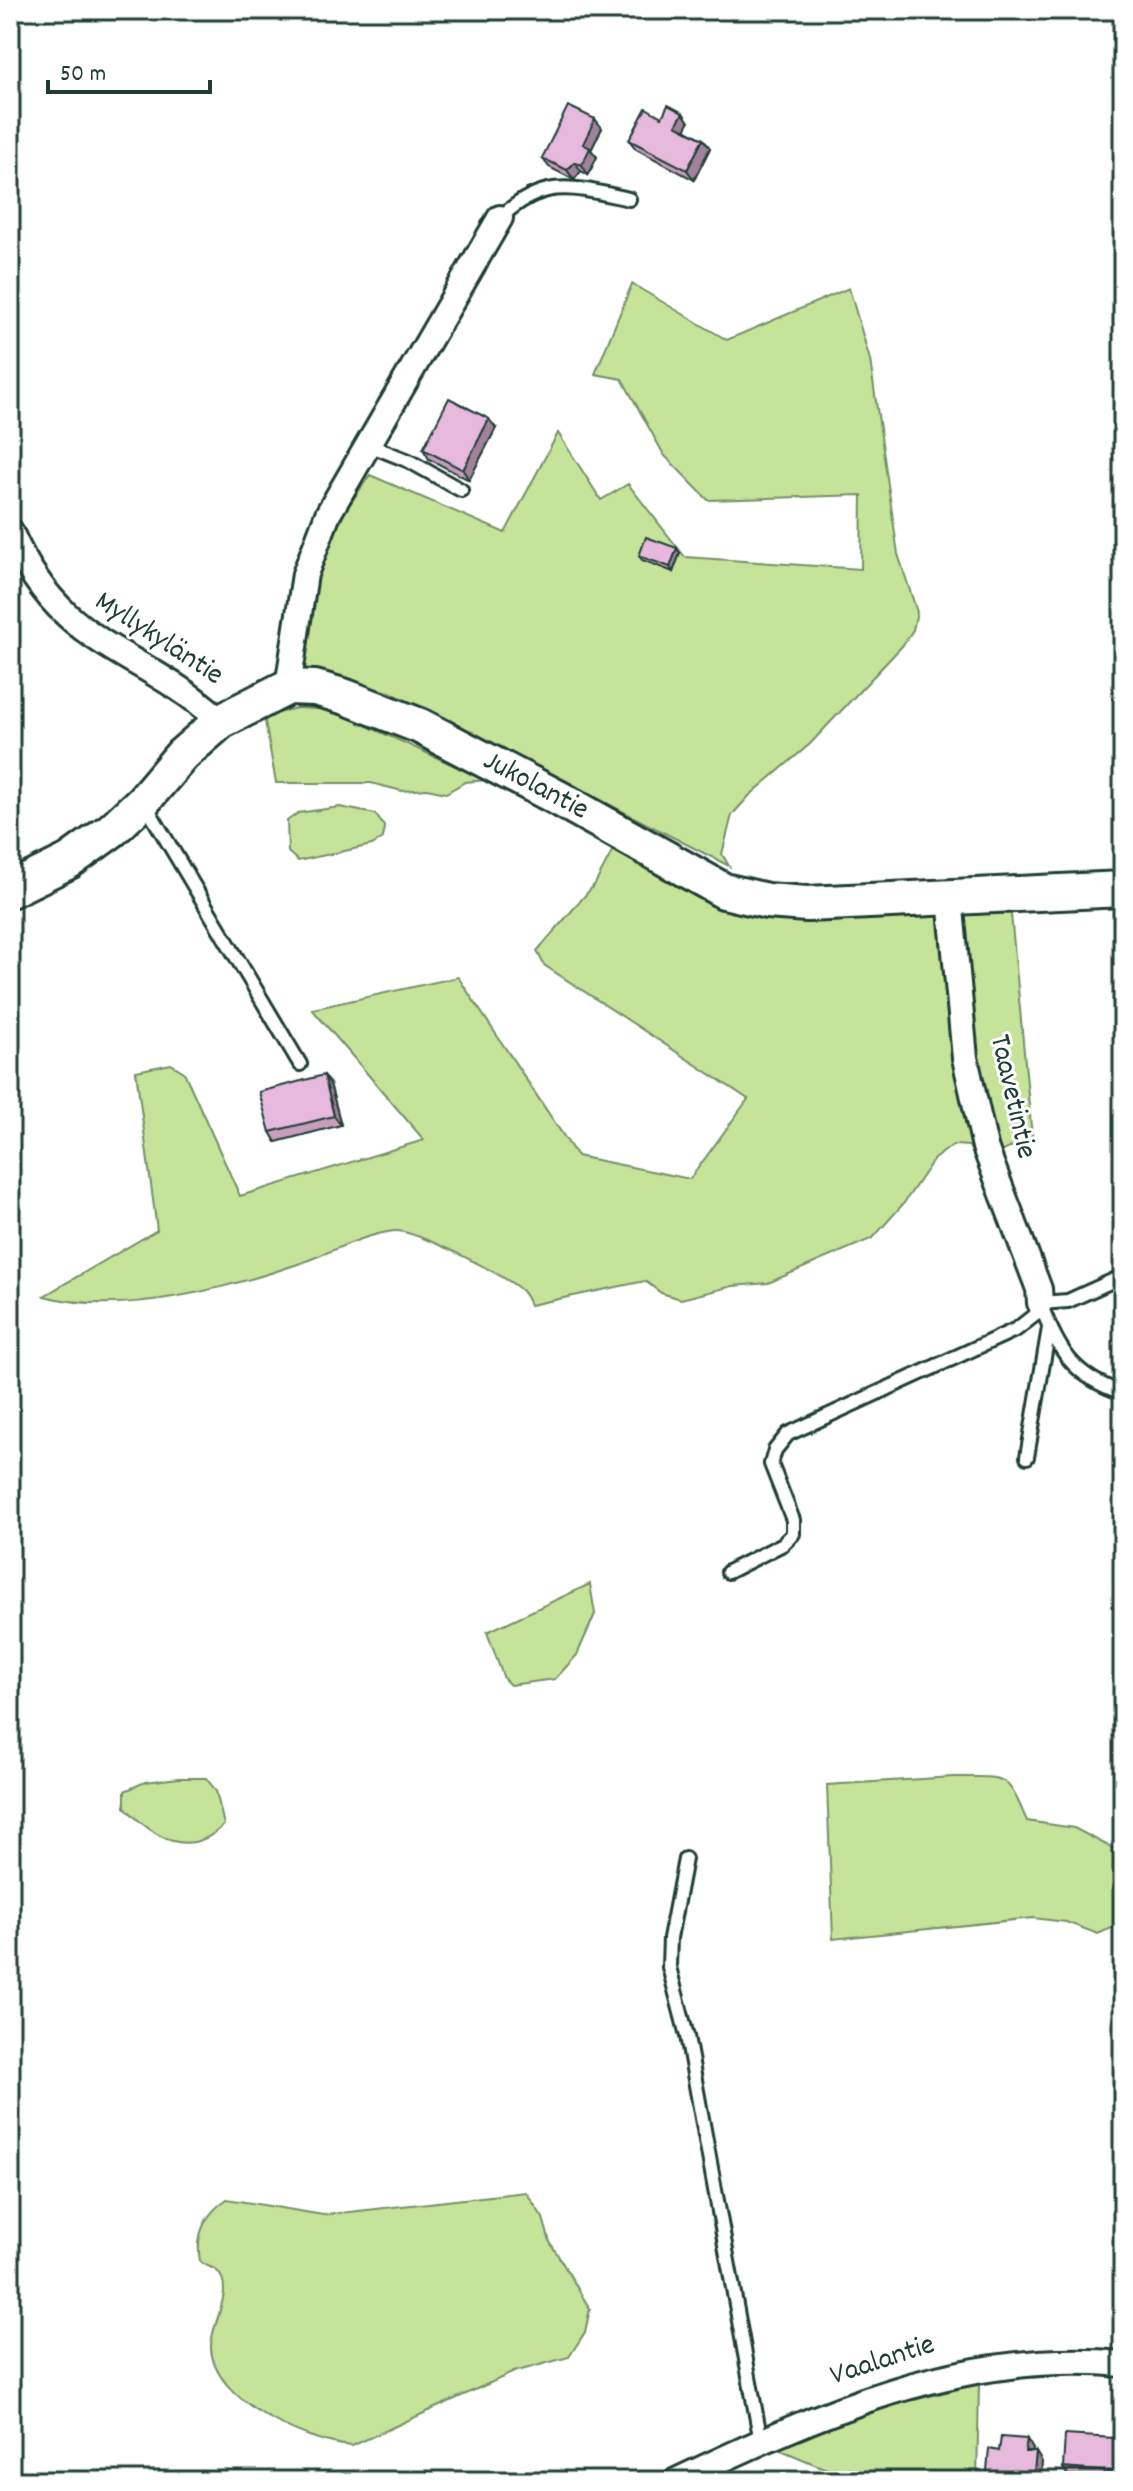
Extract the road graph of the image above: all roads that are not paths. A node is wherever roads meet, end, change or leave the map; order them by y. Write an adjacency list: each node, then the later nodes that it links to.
1 (629, 199): 2 (lane)
2 (500, 218): 3 (street)
3 (369, 445): 4 (lane); 6 (street)
4 (461, 490)
5 (10, 531): 7 (street, Myllykyläntie)
6 (288, 687): 7 (street); 11 (street, Jukolantie)
7 (221, 721): 8 (street)
8 (143, 801): 10 (street); 12 (lane)
9 (1123, 889): 11 (street, Jukolantie)
10 (10, 890)
11 (950, 898): 14 (street, Taavetintie)
12 (300, 1064)
13 (1123, 1276): 14 (lane)
14 (1040, 1303): 15 (lane); 18 (lane)
15 (1049, 1328): 16 (lane); 17 (lane)
16 (1123, 1393)
17 (1027, 1457)
18 (728, 1572)
19 (685, 1859): 21 (lane)
20 (1123, 2364): 21 (street, Vaalantie)
21 (761, 2442): 22 (street, Vaalantie)
22 (706, 2467): 23 (street, Vaalantie); 24 (lane)
23 (676, 2481)
24 (732, 2481)

